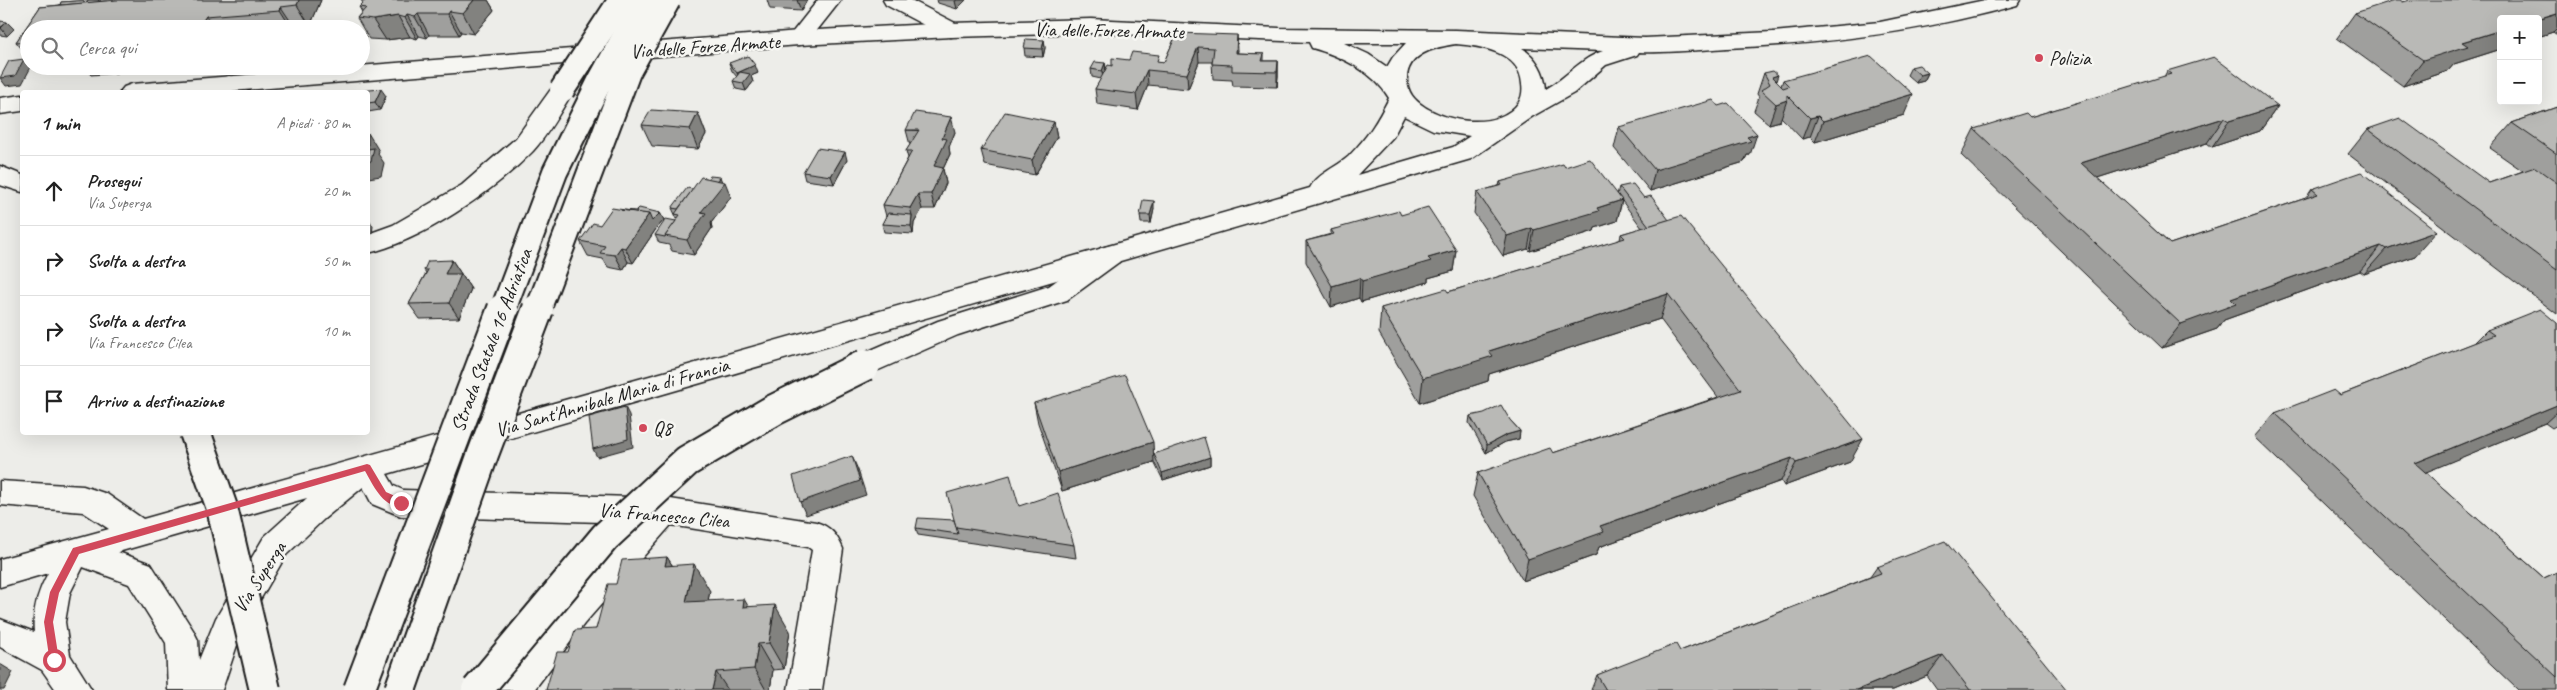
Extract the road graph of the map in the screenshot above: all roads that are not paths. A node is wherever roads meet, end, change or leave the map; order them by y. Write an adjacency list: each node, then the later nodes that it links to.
1 (621, 0): 23 (main road, bridge)
2 (645, 0): 38 (main road, Strada Statale 16 Adriatica, bridge)
3 (668, 0): 39 (main road, Strada Statale 16 Adriatica, bridge)
4 (830, 0): 9 (main road)
5 (894, 0): 7 (main road)
6 (2009, 0): 11 (main road)
7 (951, 30): 8 (main road, Via delle Forze Armate); 9 (main road, Via delle Forze Armate)
8 (1279, 35): 10 (main road, Via delle Forze Armate); 16 (main road, Via delle Forze Armate)
9 (799, 38): 12 (main road, Via delle Forze Armate)
10 (1466, 38): 11 (main road); 16 (main road); 19 (main road)
11 (1645, 45): 19 (main road)
12 (370, 75)
13 (370, 75): 14 (main road, Via delle Forze Armate)
14 (219, 88): 15 (main road, Via delle Forze Armate)
15 (176, 90)
16 (1398, 92): 19 (main road); 22 (main road)
17 (20, 103): 18 (main road)
18 (0, 106)
19 (1518, 115): 22 (main road, Via Sant'Annibale Maria di Francia)
20 (0, 175): 21 (main road)
21 (20, 183)
22 (1306, 200): 24 (main road, Via Sant'Annibale Maria di Francia)
23 (370, 243)
24 (1110, 255): 26 (main road, Via Sant'Annibale Maria di Francia); 40 (main road, bridge)
25 (196, 435): 37 (main road, bridge)
26 (367, 467): 28 (main road, Via Francesco Cilea); 29 (main road, Via Sant'Annibale Maria di Francia); 36 (main road, Via Superga)
27 (0, 493): 29 (main road)
28 (664, 511): 41 (main road); 42 (main road, Via Francesco Cilea)
29 (138, 532): 30 (main road, Via Sant'Annibale Maria di Francia)
30 (76, 551): 31 (main road, Via Sant'Annibale Maria di Francia); 33 (main road); 35 (main road)
31 (0, 573)
32 (0, 633): 33 (main road)
33 (54, 660): 34 (main road)
34 (76, 690)
35 (186, 690)
36 (205, 690)
37 (264, 690)
38 (360, 690)
39 (400, 690)
40 (477, 690)
41 (514, 690)
42 (805, 690)

